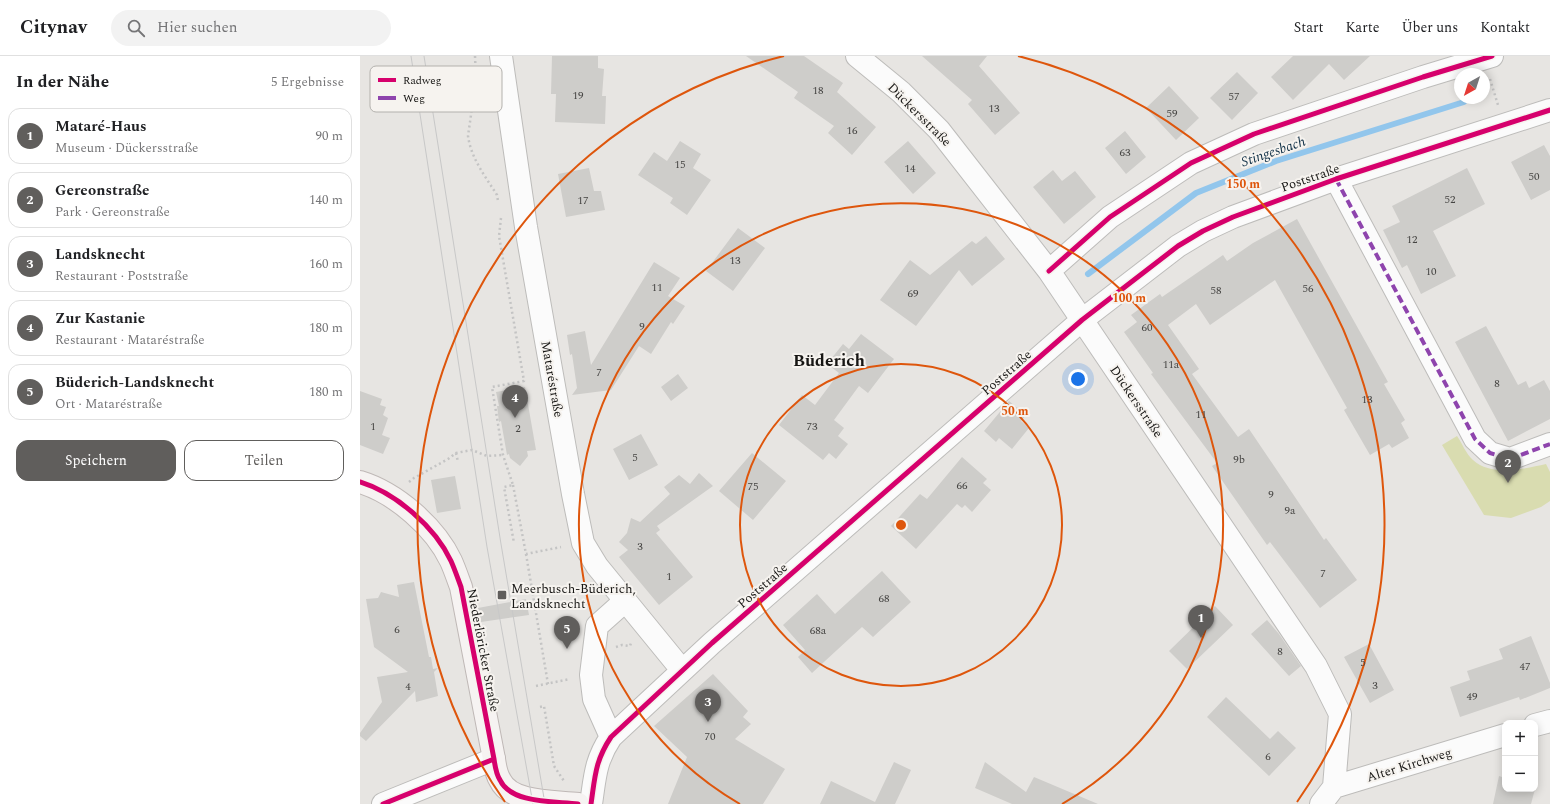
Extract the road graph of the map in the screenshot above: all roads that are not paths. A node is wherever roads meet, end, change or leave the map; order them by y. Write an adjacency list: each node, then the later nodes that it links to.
1 (501, 56): 10 (street, Mataréstraße)
2 (857, 56): 6 (street, Dückersstraße)
3 (1488, 57): 6 (street)
4 (1550, 110): 5 (street, Poststraße)
5 (1336, 179): 7 (street, Poststraße); 8 (street)
6 (1049, 271): 7 (street, Dückersstraße)
7 (1082, 320): 11 (street, Poststraße); 17 (street, Dückersstraße)
8 (1550, 444)
9 (360, 482): 16 (main road, Niederlöricker Straße)
10 (625, 601): 11 (street, Mataréstraße); 15 (street)
11 (682, 670): 15 (street, Poststraße)
12 (1550, 721): 13 (street)
13 (1538, 725)
14 (1502, 736): 17 (street, Alter Kirchweg)
15 (611, 737): 21 (street, Poststraße)
16 (494, 759): 18 (main road, Niederlöricker Straße); 19 (street)
17 (1334, 787): 22 (street)
18 (519, 799): 20 (main road)
19 (382, 804)
20 (578, 804)
21 (591, 804)
22 (1320, 804)

